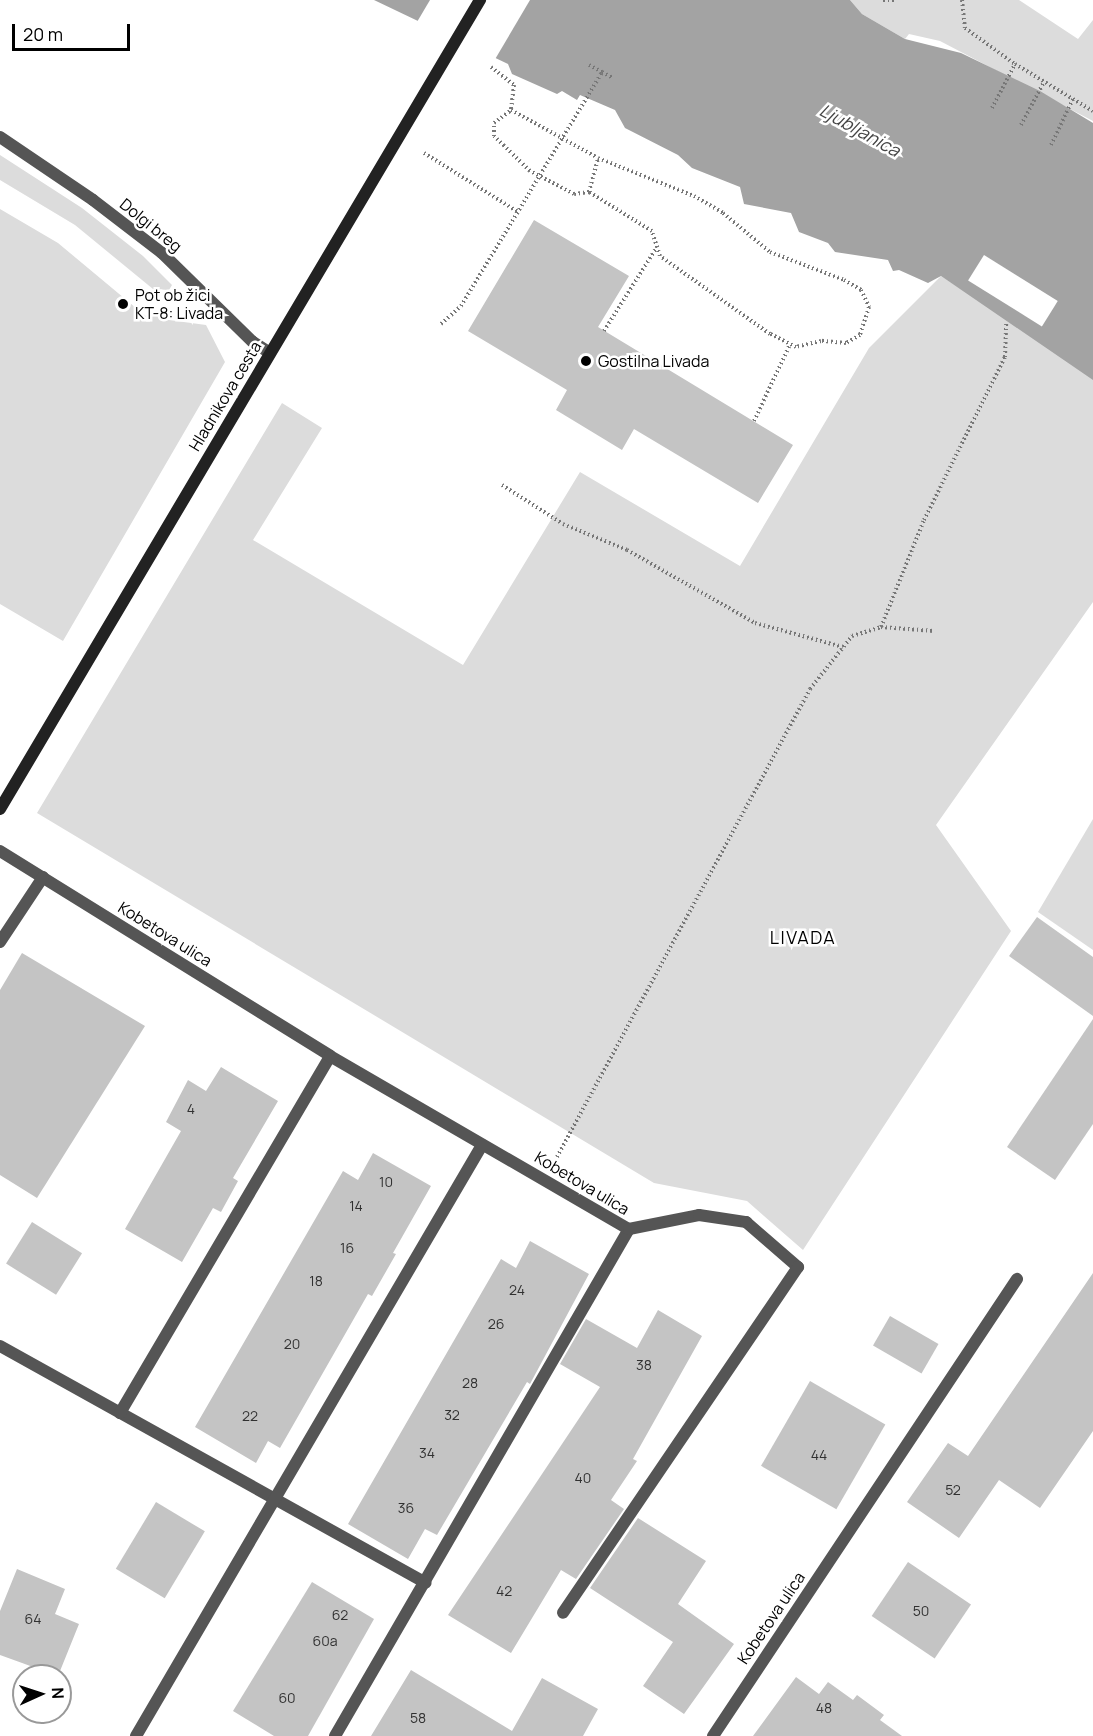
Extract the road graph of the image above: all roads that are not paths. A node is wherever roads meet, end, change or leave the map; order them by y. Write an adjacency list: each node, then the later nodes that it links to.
1 (480, 0): 3 (main road, Hladnikova cesta)
2 (0, 137): 3 (street, Dolgi breg)
3 (270, 353): 4 (main road, Hladnikova cesta)
4 (0, 809)
5 (0, 851): 6 (street, Kobetova ulica)
6 (43, 877): 7 (street); 8 (street, Kobetova ulica)
7 (0, 942)
8 (330, 1056): 9 (street, Kobetova ulica); 13 (street)
9 (482, 1145): 10 (street, Kobetova ulica); 14 (street)
10 (628, 1229): 15 (street); 16 (street, Kobetova ulica)
11 (1017, 1279): 19 (street, Kobetova ulica)
12 (0, 1346): 13 (street)
13 (120, 1413): 14 (street)
14 (273, 1498): 15 (street); 17 (street)
15 (425, 1583): 18 (street)
16 (563, 1613)
17 (136, 1736)
18 (335, 1736)
19 (713, 1736)

